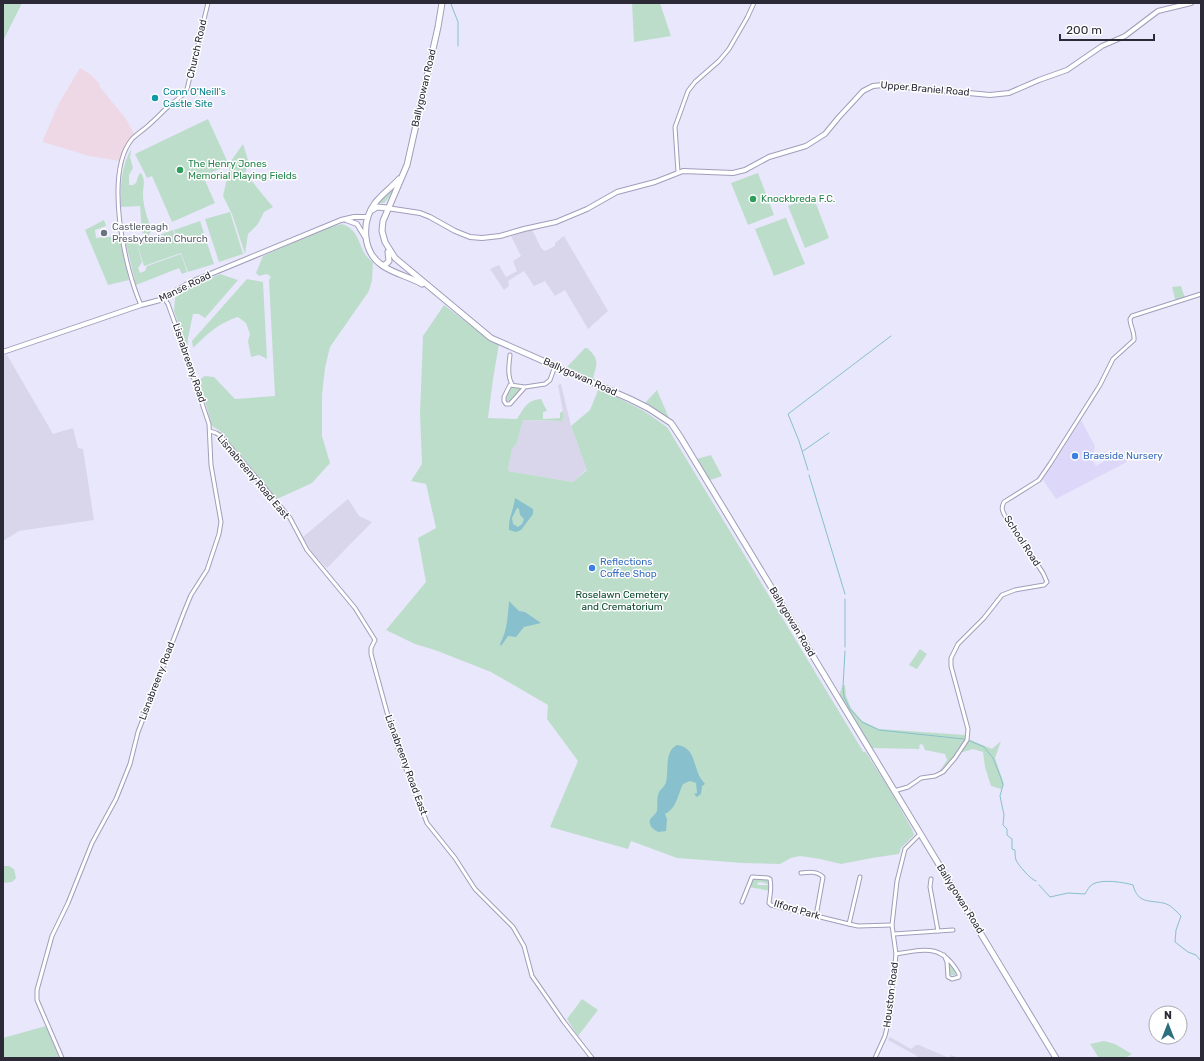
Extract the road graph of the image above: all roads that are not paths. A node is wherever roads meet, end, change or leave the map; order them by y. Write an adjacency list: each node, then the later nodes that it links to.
1 (208, 3): 17 (street, Church Road)
2 (442, 3): 6 (main road, Ballygowan Road)
3 (754, 3): 5 (street)
4 (1191, 3): 5 (street, Upper Braniel Road)
5 (678, 172): 7 (street, Upper Braniel Road)
6 (403, 173): 7 (main road, Ballygowan Road); 8 (main road, Ballygowan Road)
7 (386, 210): 8 (main road); 12 (main road, Ballygowan Road)
8 (371, 211): 9 (main road, Ballygowan Road)
9 (368, 217): 10 (street, Manse Road); 11 (main road, Ballygowan Road)
10 (341, 220): 11 (street); 16 (street, Manse Road)
11 (366, 241): 13 (main road, Ballygowan Road)
12 (386, 245): 13 (main road); 14 (main road, Ballygowan Road)
13 (382, 265): 14 (main road, Ballygowan Road)
14 (432, 289): 20 (main road, Ballygowan Road)
15 (1201, 294): 24 (street, School Road)
16 (164, 298): 17 (street, Manse Road); 23 (street, Lisnabreeny Road)
17 (141, 305): 18 (street, Manse Road)
18 (3, 352)
19 (510, 355): 21 (street)
20 (555, 366): 22 (street); 24 (main road, Ballygowan Road)
21 (512, 384): 22 (street); 22 (street)
22 (525, 387)
23 (210, 431): 38 (street, Lisnabreeny Road); 39 (street, Lisnabreeny Road East)
24 (894, 791): 25 (main road, Ballygowan Road)
25 (920, 834): 32 (street, Houston Road); 41 (main road, Ballygowan Road)
26 (801, 873): 30 (street)
27 (860, 877): 31 (street)
28 (931, 879): 34 (street)
29 (742, 902): 30 (street, Ilford Park)
30 (816, 916): 31 (street, Ilford Park)
31 (849, 924): 32 (street, Ilford Park)
32 (892, 925): 35 (street, Houston Road)
33 (953, 930): 34 (street)
34 (938, 931): 35 (street)
35 (894, 934): 36 (street, Houston Road)
36 (896, 954): 37 (street, Houston Road); 40 (street, Houston Road)
37 (944, 955): 37 (street)
38 (62, 1058)
39 (592, 1058)
40 (875, 1058)
41 (1056, 1058)

